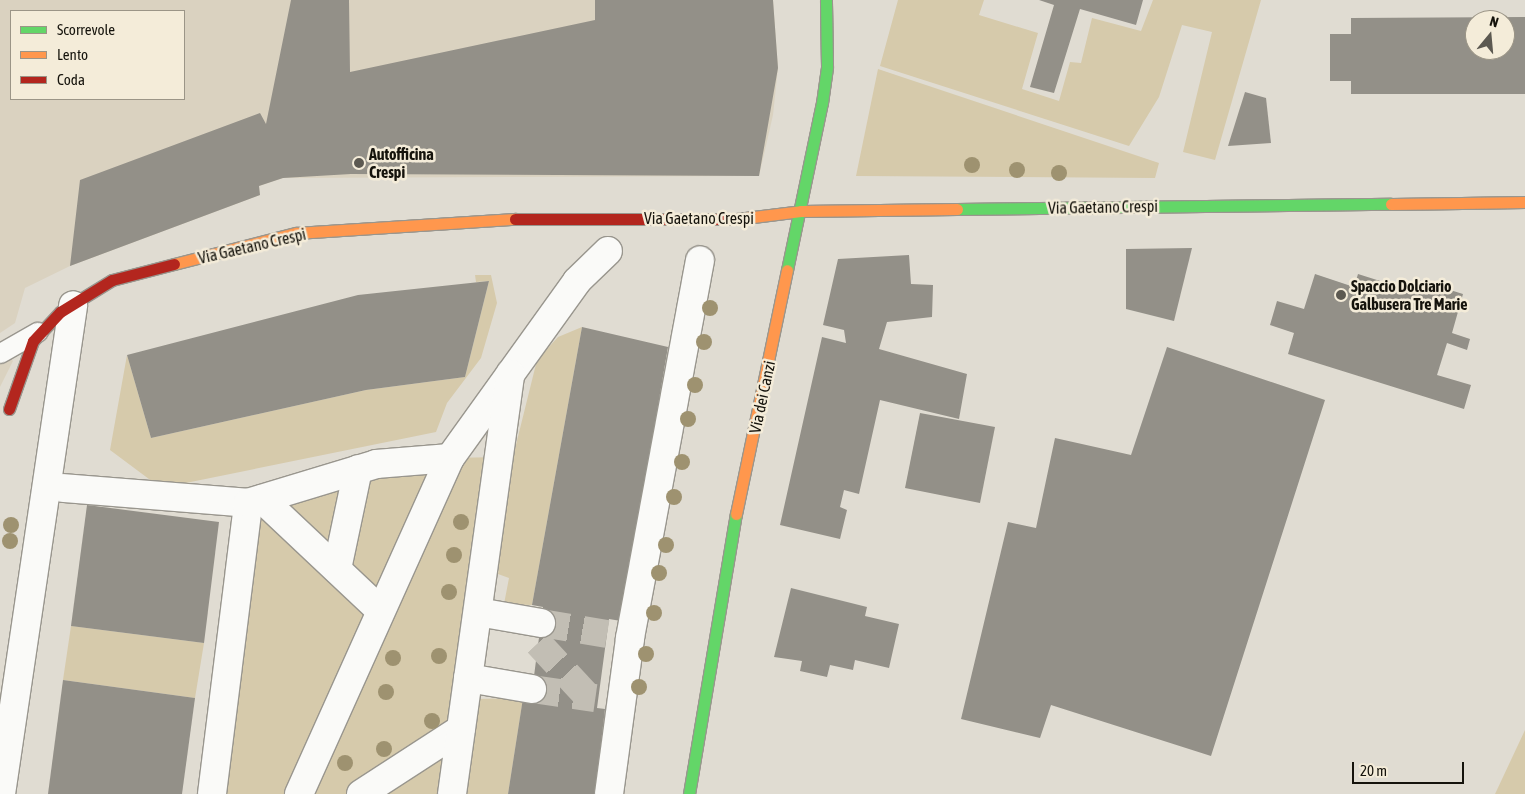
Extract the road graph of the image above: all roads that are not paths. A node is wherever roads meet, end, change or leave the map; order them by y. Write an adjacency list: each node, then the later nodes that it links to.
1 (826, 0): 3 (street, Via dei Canzi)
2 (1523, 203): 3 (street, Via Gaetano Crespi)
3 (801, 211): 6 (street, Via Gaetano Crespi); 28 (street, Via dei Canzi)
4 (608, 252): 9 (street)
5 (700, 260): 27 (street)
6 (73, 305): 7 (street, Via Gaetano Crespi); 22 (street)
7 (41, 330): 8 (lane); 10 (street, Via Gaetano Crespi)
8 (0, 353)
9 (511, 370): 11 (street); 17 (street)
10 (4, 412)
11 (450, 458): 12 (street); 16 (street)
12 (358, 469): 14 (street); 15 (street)
13 (63, 488): 14 (street)
14 (255, 501): 15 (street); 23 (street)
15 (337, 569): 16 (street)
16 (381, 611): 24 (street)
17 (478, 612): 18 (street); 19 (street)
18 (532, 628)
19 (468, 678): 20 (street); 21 (street)
20 (532, 689)
21 (460, 729): 25 (street); 26 (street)
22 (1, 794)
23 (212, 794)
24 (299, 794)
25 (361, 794)
26 (452, 794)
27 (608, 794)
28 (689, 794)

